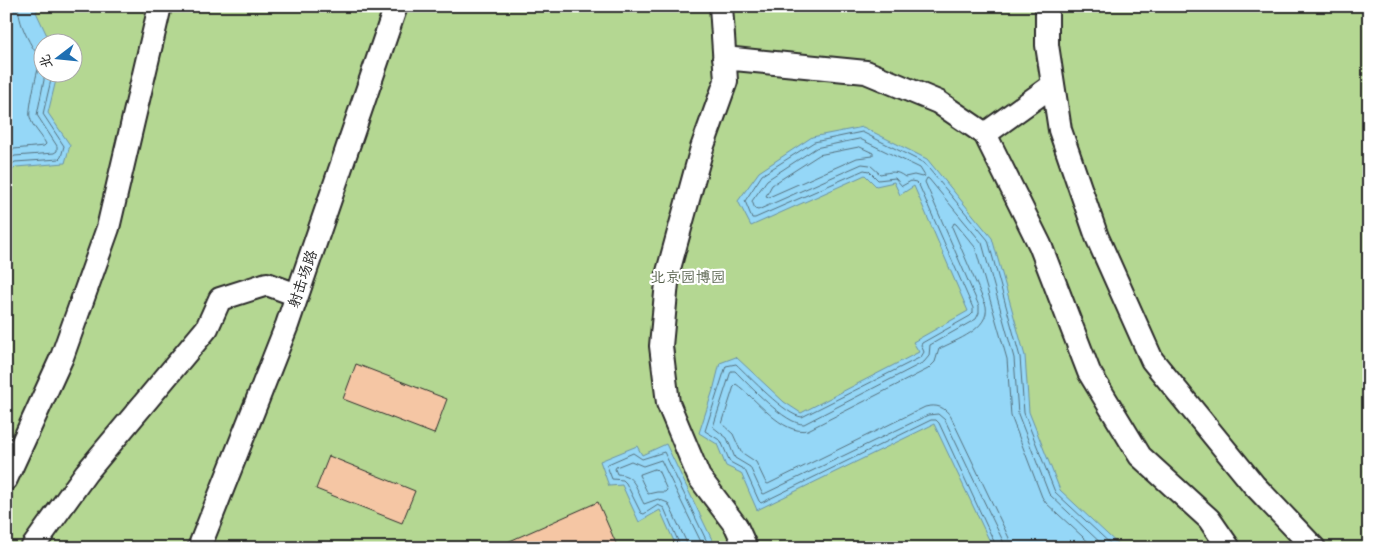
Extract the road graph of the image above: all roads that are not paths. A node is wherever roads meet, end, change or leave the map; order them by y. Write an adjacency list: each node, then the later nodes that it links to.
1 (160, 6): 9 (street)
2 (396, 6): 8 (street, 射击场路)
3 (721, 6): 5 (street)
4 (1048, 6): 6 (street)
5 (724, 58): 7 (street); 12 (street)
6 (1053, 85): 7 (street); 14 (street)
7 (986, 134): 13 (street)
8 (297, 295): 10 (street); 11 (street, 射击场路)
9 (6, 479)
10 (32, 548)
11 (199, 548)
12 (746, 548)
13 (1229, 548)
14 (1314, 548)

